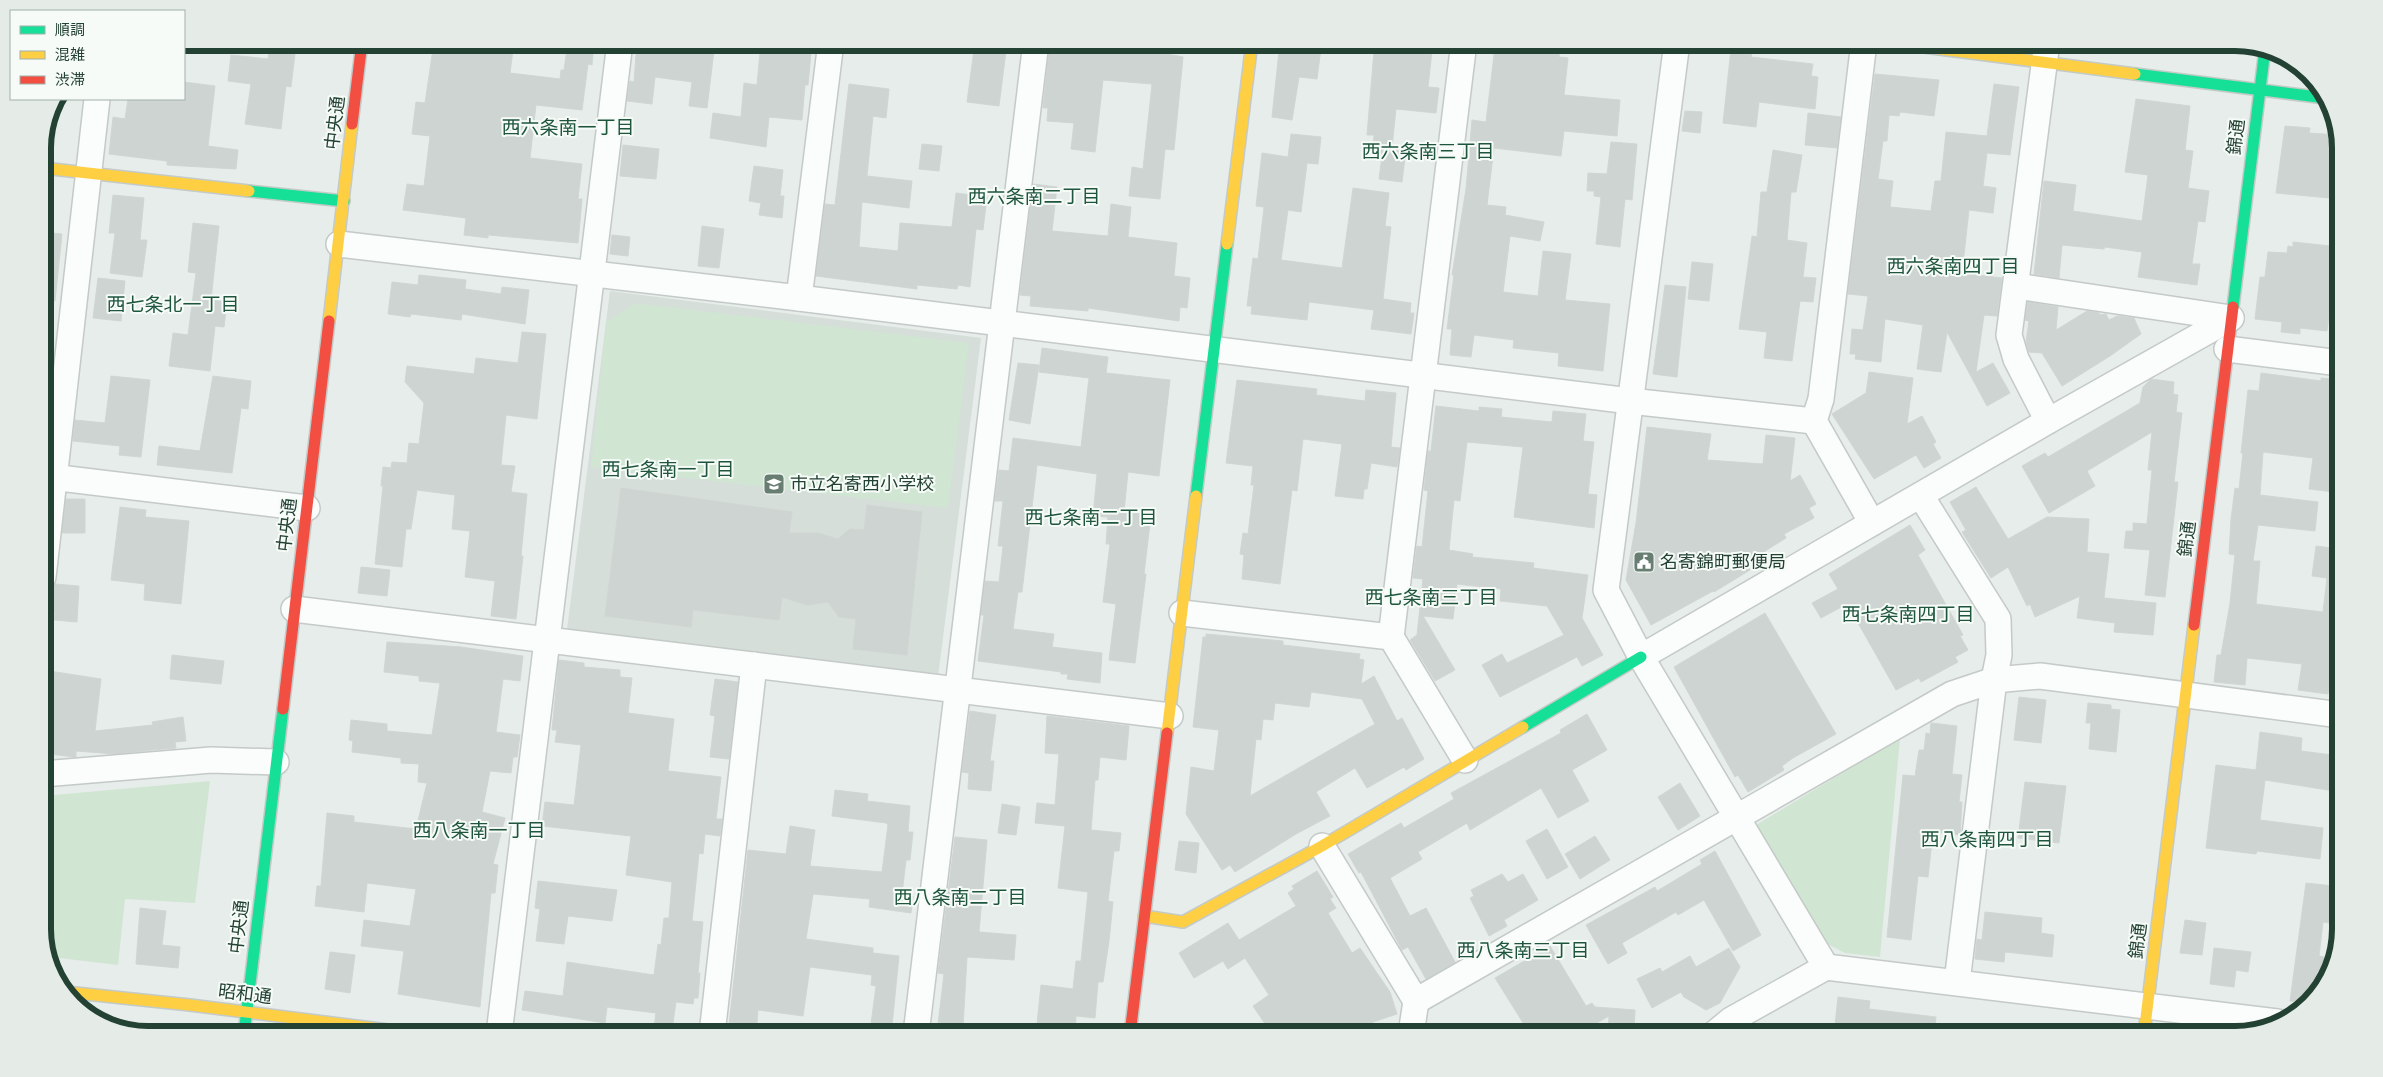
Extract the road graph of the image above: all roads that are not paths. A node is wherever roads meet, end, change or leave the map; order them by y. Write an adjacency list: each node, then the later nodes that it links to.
1 (361, 51): 17 (street, 中央通)
2 (619, 51): 19 (street)
3 (830, 51): 21 (street)
4 (1035, 51): 23 (street)
5 (1251, 51): 24 (street)
6 (1463, 51): 27 (street)
7 (1676, 51): 28 (street)
8 (1863, 51): 29 (street)
9 (2017, 51): 10 (street)
10 (2046, 53): 12 (street); 20 (street)
11 (2264, 56): 12 (street, 錦通)
12 (2260, 90): 13 (street); 22 (street, 錦通)
13 (2316, 97)
14 (97, 100): 16 (street)
15 (51, 169): 16 (street)
16 (88, 174): 17 (street); 31 (street)
17 (344, 201): 18 (street, 中央通)
18 (339, 244): 19 (street); 34 (street, 中央通)
19 (593, 274): 21 (street); 39 (street)
20 (2016, 286): 22 (street); 30 (street)
21 (799, 298): 23 (street)
22 (2231, 318): 25 (street, 錦通); 30 (street)
23 (1002, 323): 24 (street); 43 (street)
24 (1215, 349): 27 (street); 37 (street)
25 (2226, 349): 26 (street); 44 (street, 錦通)
26 (2332, 361)
27 (1423, 375): 28 (street); 38 (street)
28 (1630, 401): 29 (street); 40 (street)
29 (1814, 421): 35 (street)
30 (2048, 421): 33 (street)
31 (51, 454)
32 (51, 477): 34 (street)
33 (1921, 496): 35 (street); 42 (street)
34 (307, 508): 36 (street, 中央通)
35 (1872, 523): 40 (street)
36 (294, 609): 39 (street); 48 (street, 中央通)
37 (1182, 613): 38 (street); 46 (street)
38 (1391, 637): 47 (street)
39 (547, 640): 41 (street); 62 (street)
40 (1641, 657): 47 (street); 50 (street)
41 (754, 665): 43 (street); 63 (street)
42 (1994, 680): 44 (street); 50 (street); 54 (street)
43 (957, 691): 46 (street); 64 (street)
44 (2186, 696): 45 (street); 57 (street, 錦通)
45 (2332, 714)
46 (1170, 716): 52 (street)
47 (1465, 760): 51 (street)
48 (276, 762): 49 (street); 58 (street, 中央通)
49 (51, 773)
50 (1738, 818): 53 (street); 56 (street)
51 (1322, 846): 52 (street); 56 (street)
52 (1144, 916): 65 (street)
53 (1826, 967): 54 (street); 67 (street)
54 (1956, 982): 57 (street)
55 (75, 993): 58 (street, 昭和通)
56 (1416, 1001): 66 (street)
57 (2147, 1007): 59 (street); 68 (street, 錦通)
58 (246, 1012): 60 (street, 中央通); 61 (street, 昭和通)
59 (2266, 1021)
60 (245, 1026)
61 (357, 1026)
62 (500, 1026)
63 (713, 1026)
64 (917, 1026)
65 (1131, 1026)
66 (1412, 1026)
67 (1724, 1026)
68 (2145, 1026)

